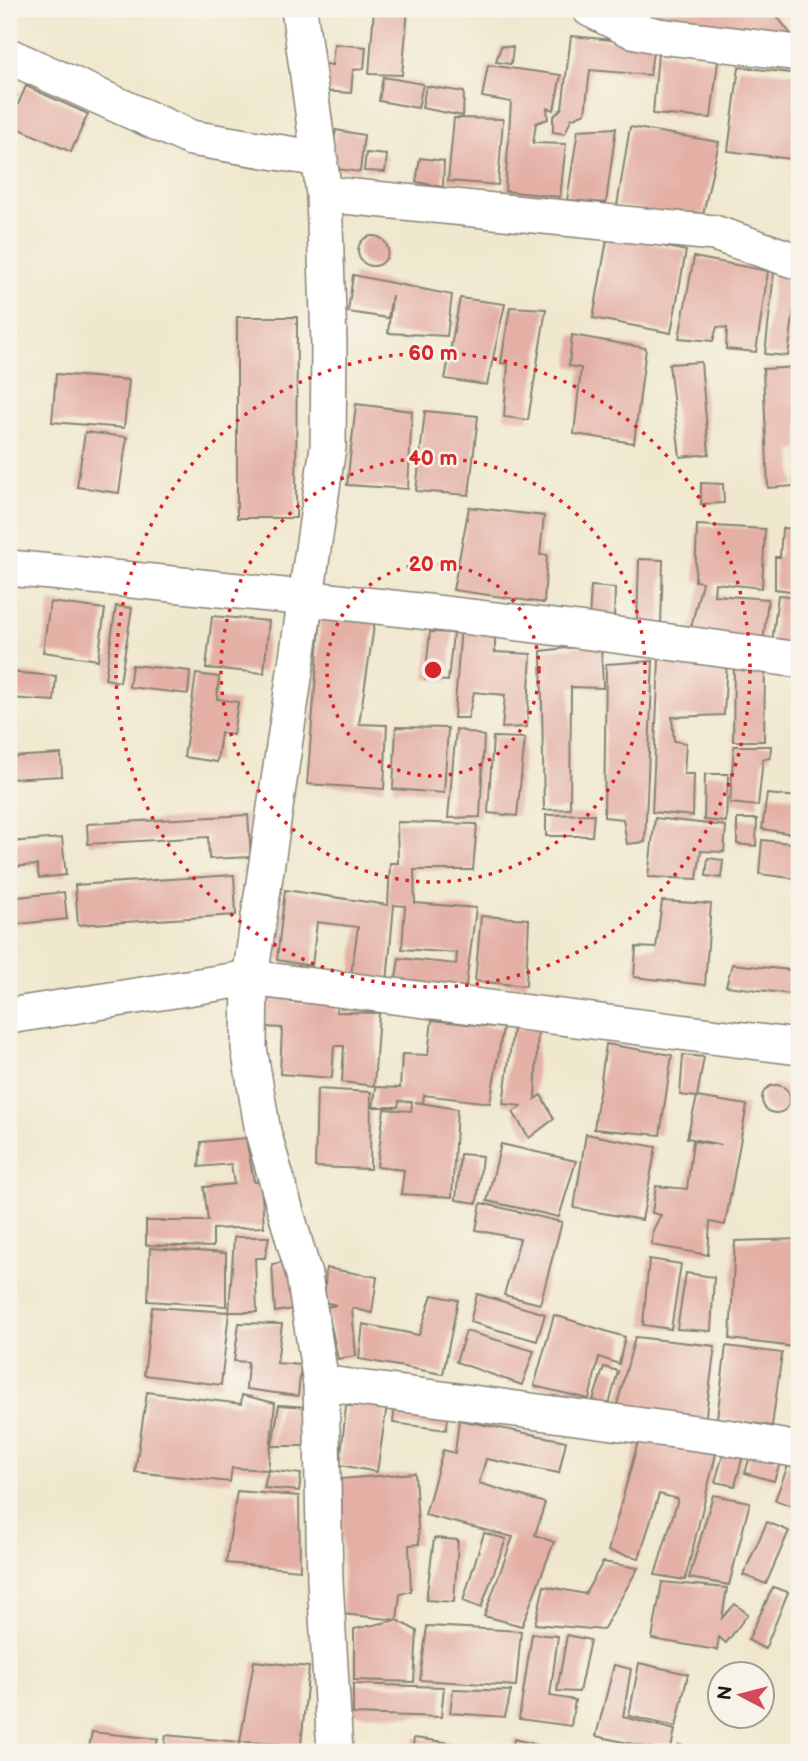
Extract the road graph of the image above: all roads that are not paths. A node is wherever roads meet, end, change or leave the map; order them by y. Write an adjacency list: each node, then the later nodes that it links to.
1 (299, 9): 5 (street)
2 (590, 9): 3 (street)
3 (799, 53)
4 (9, 56): 5 (street)
5 (320, 159): 6 (street)
6 (324, 194): 7 (street); 9 (street)
7 (799, 262)
8 (9, 568): 9 (street)
9 (307, 596): 10 (street); 11 (street)
10 (799, 660)
11 (250, 978): 12 (street); 13 (street); 14 (street)
12 (9, 1016)
13 (799, 1047)
14 (321, 1383): 15 (street); 16 (street)
15 (799, 1450)
16 (335, 1752)

